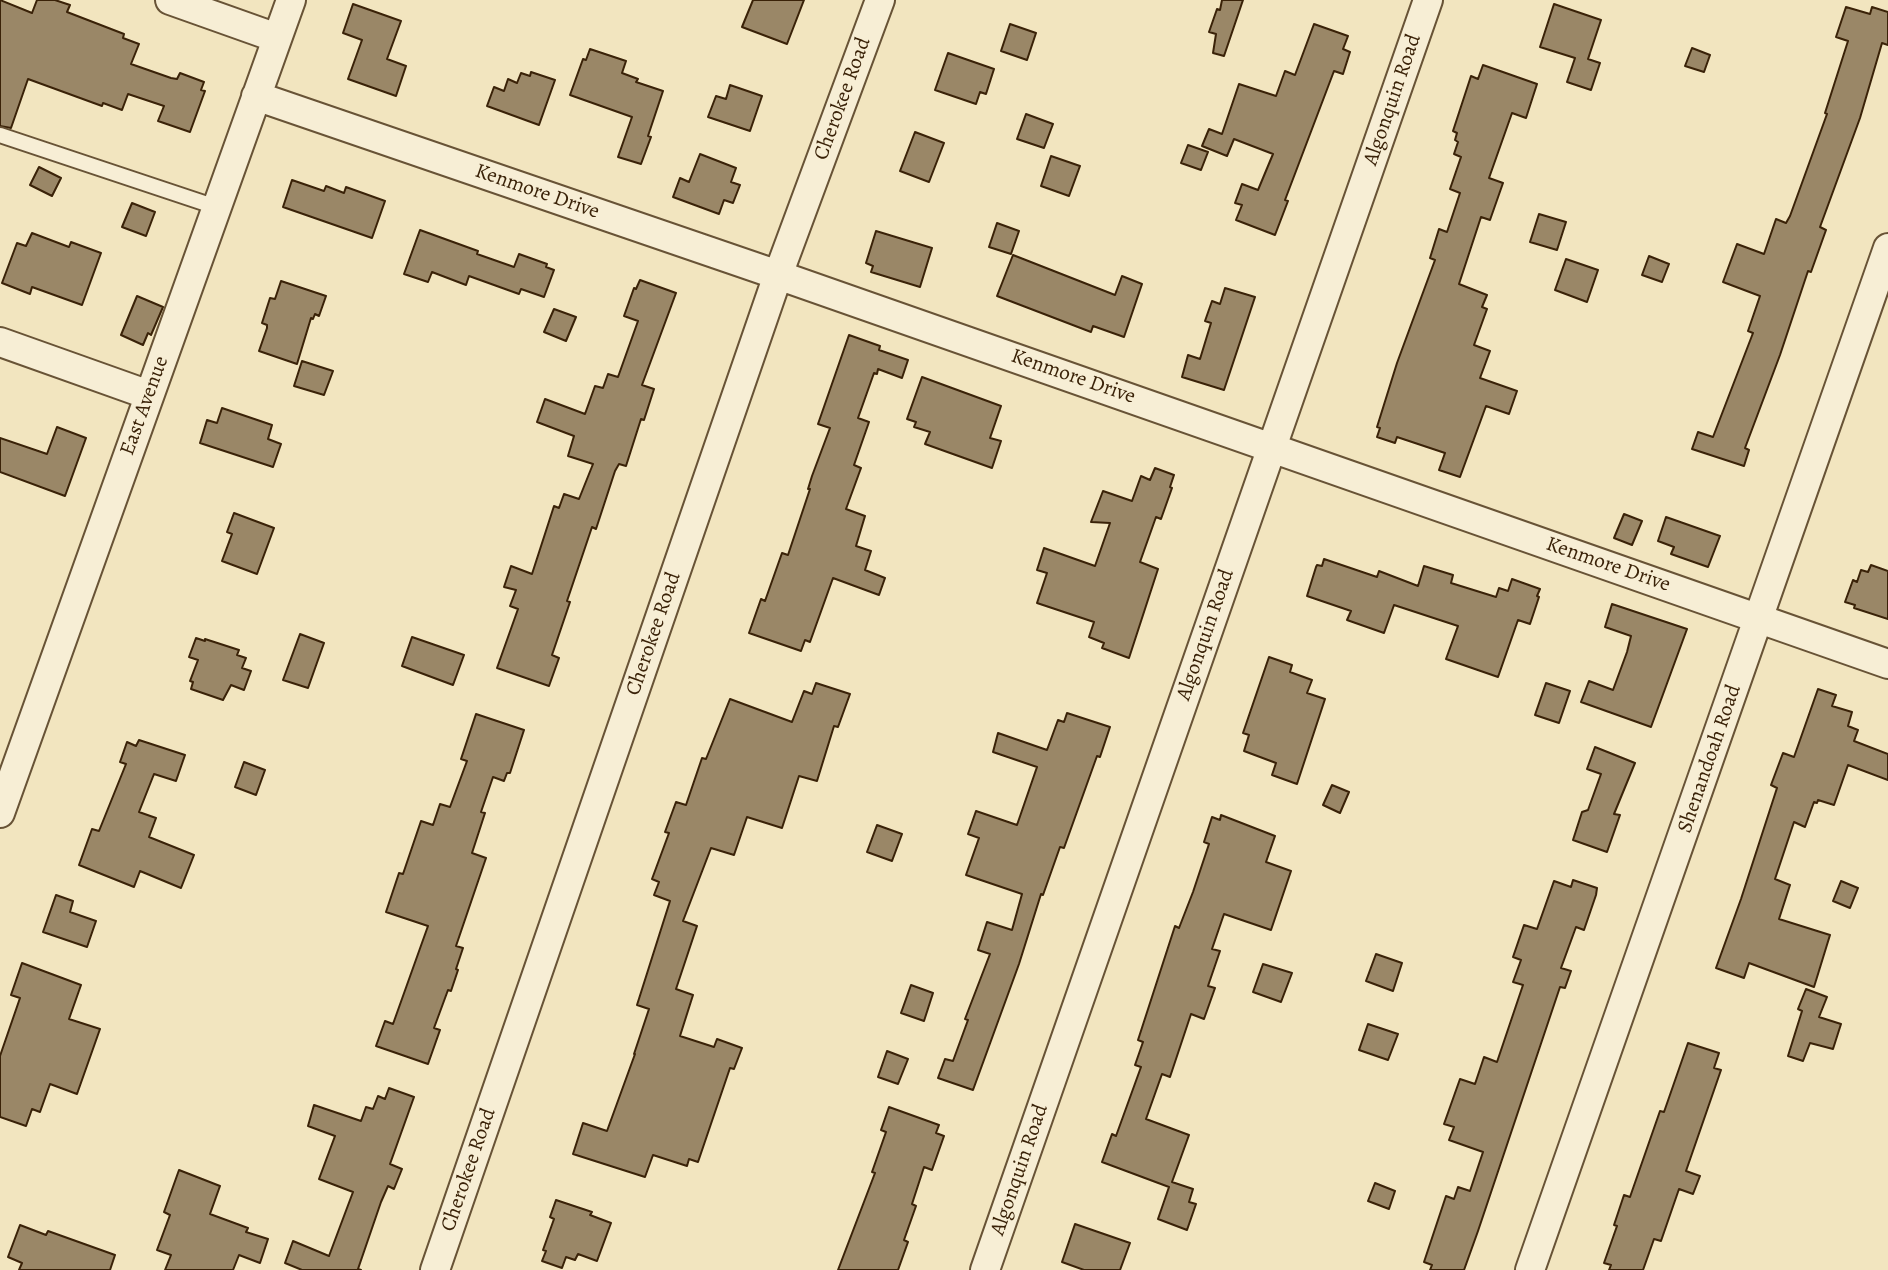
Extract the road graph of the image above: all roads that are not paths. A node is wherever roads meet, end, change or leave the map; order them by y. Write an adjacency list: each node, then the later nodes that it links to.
1 (170, 0): 5 (street)
2 (291, 0): 5 (street, East Avenue)
3 (880, 0): 10 (street, Cherokee Road)
4 (1428, 0): 13 (street, Algonquin Road)
5 (277, 38): 6 (street, East Avenue)
6 (256, 96): 8 (street, East Avenue); 10 (street, Kenmore Drive)
7 (0, 135): 8 (lane)
8 (216, 206): 12 (street, East Avenue)
9 (1888, 248): 14 (street, Shenandoah Road)
10 (778, 275): 13 (street, Kenmore Drive); 17 (street, Cherokee Road)
11 (0, 342): 12 (street)
12 (149, 395): 16 (street, East Avenue)
13 (1271, 447): 14 (street, Kenmore Drive); 18 (street, Algonquin Road)
14 (1759, 618): 15 (street, Kenmore Drive); 19 (street, Shenandoah Road)
15 (1888, 663)
16 (0, 813)
17 (435, 1270)
18 (985, 1270)
19 (1530, 1270)

